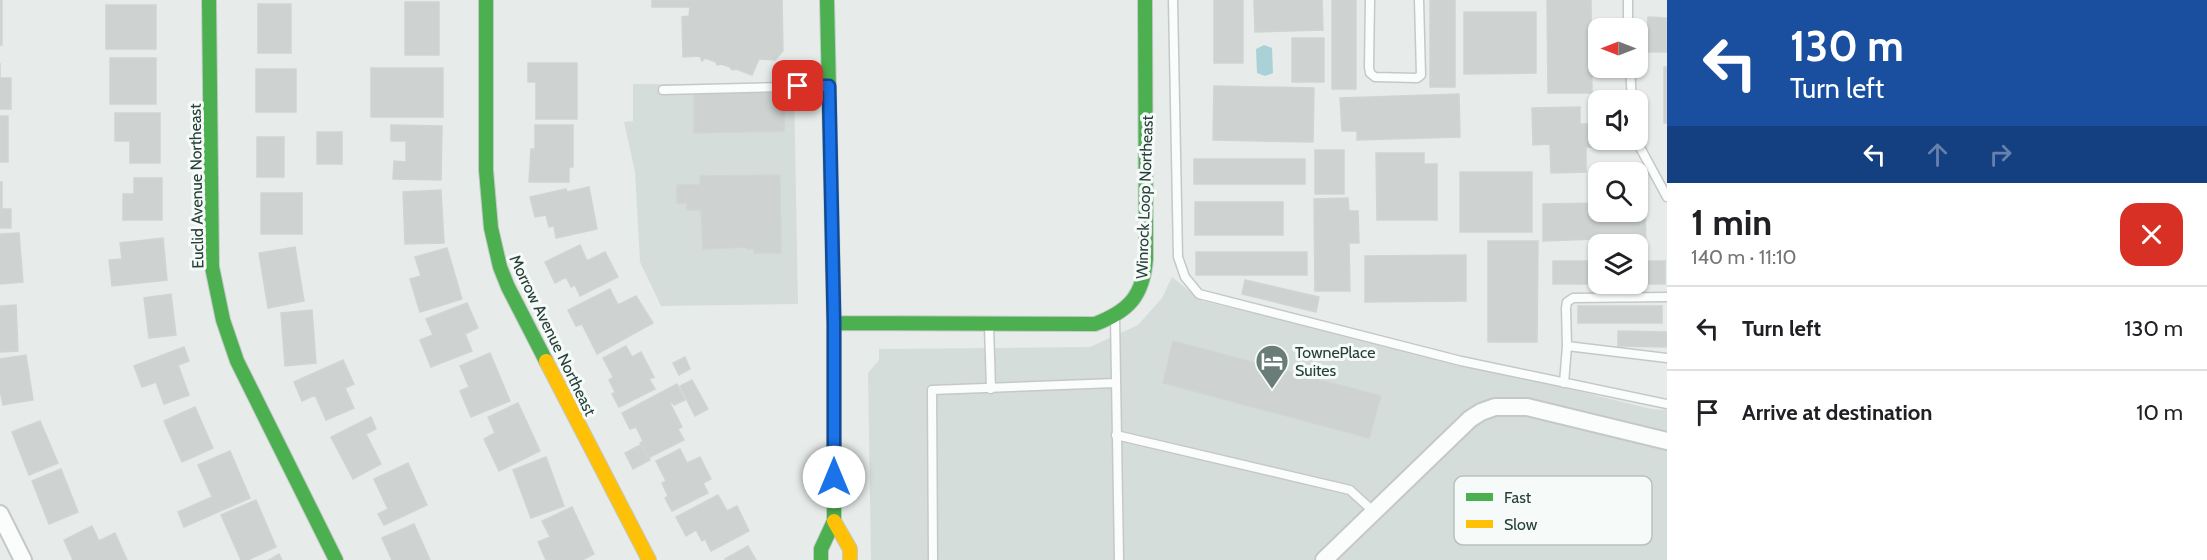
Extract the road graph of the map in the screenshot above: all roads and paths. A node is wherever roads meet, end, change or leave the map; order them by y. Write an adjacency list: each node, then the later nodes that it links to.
1 (209, 0): 30 (street, Euclid Avenue Northeast)
2 (486, 0): 31 (street, Morrow Avenue Northeast)
3 (827, 0): 10 (street)
4 (1145, 0): 15 (street, Winrock Loop Northeast)
5 (1173, 0): 21 (lane)
6 (1370, 0): 7 (lane)
7 (1419, 0)
8 (1628, 0): 9 (lane)
9 (1628, 18)
10 (829, 86): 11 (lane); 16 (street)
11 (663, 90)
12 (1641, 150): 13 (lane)
13 (1667, 197)
14 (1667, 297): 18 (lane)
15 (1115, 316): 17 (street, Winrock Loop Northeast); 20 (lane)
16 (834, 323): 17 (street, Winrock Loop Northeast); 28 (street)
17 (989, 324): 22 (lane)
18 (1567, 346): 19 (lane); 21 (lane)
19 (1667, 358)
20 (1115, 383): 22 (lane); 24 (lane)
21 (1564, 383): 23 (lane)
22 (991, 389): 34 (lane)
23 (1667, 404)
24 (1116, 435): 26 (lane); 35 (lane)
25 (1667, 441): 26 (street)
26 (1374, 512): 36 (street)
27 (0, 514): 29 (street)
28 (834, 521): 32 (street); 33 (street)
29 (23, 560)
30 (336, 560)
31 (649, 560)
32 (821, 560)
33 (850, 560)
34 (933, 560)
35 (1119, 560)
36 (1324, 560)

